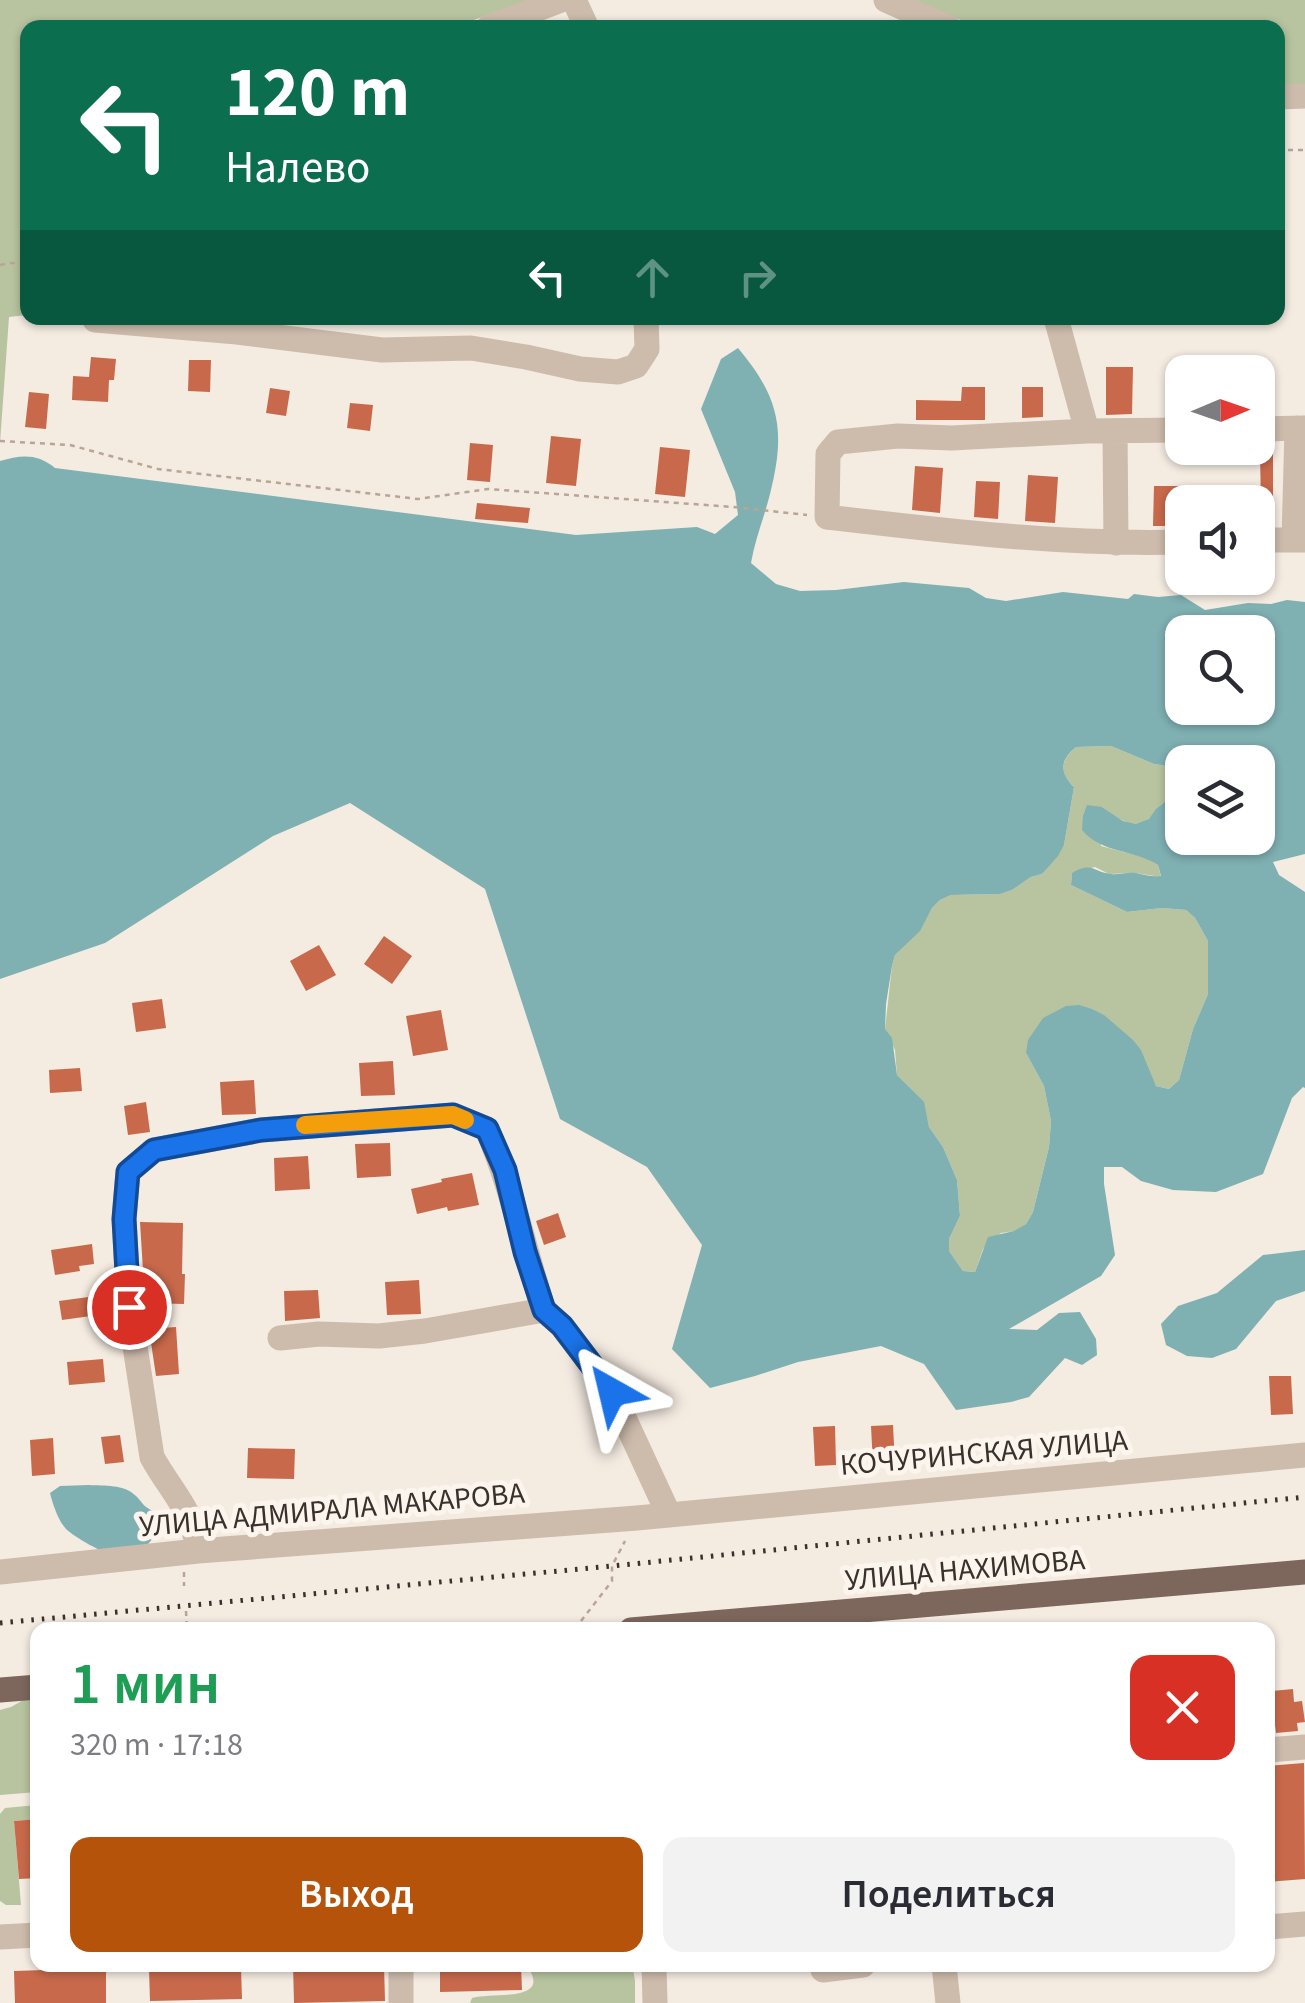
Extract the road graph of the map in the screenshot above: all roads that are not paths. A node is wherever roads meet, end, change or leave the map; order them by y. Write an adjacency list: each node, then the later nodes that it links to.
1 (561, 0): 3 (street)
2 (886, 0): 4 (street)
3 (509, 20)
4 (931, 20)
5 (154, 325): 6 (street)
6 (646, 325)
7 (1058, 325): 11 (street)
8 (1275, 428): 9 (street)
9 (1301, 428): 13 (street)
10 (1165, 431): 12 (street)
11 (1088, 432): 12 (street); 15 (street)
12 (1115, 432): 15 (street)
13 (1300, 540)
14 (1165, 543): 15 (street)
15 (1116, 544)
16 (544, 1310): 17 (street); 19 (street); 20 (street)
17 (280, 1338)
18 (1305, 1455): 19 (street, КОЧУРИНСКАЯ УЛИЦА)
19 (669, 1515): 20 (street, УЛИЦА АДМИРАЛА МАКАРОВА)
20 (191, 1560): 21 (street, УЛИЦА АДМИРАЛА МАКАРОВА)
21 (0, 1572)
22 (1305, 1572): 23 (main road, УЛИЦА НАХИМОВА)
23 (726, 1622)
24 (0, 1690): 25 (main road)
25 (30, 1693)
26 (1305, 1747): 27 (street)
27 (1275, 1749)
28 (1305, 1924): 29 (street)
29 (1275, 1927)
30 (30, 1935): 31 (street)
31 (0, 1937)
32 (401, 1972): 35 (street)
33 (654, 1972): 36 (street)
34 (945, 1972): 37 (street)
35 (401, 2003)
36 (655, 2003)
37 (948, 2003)

